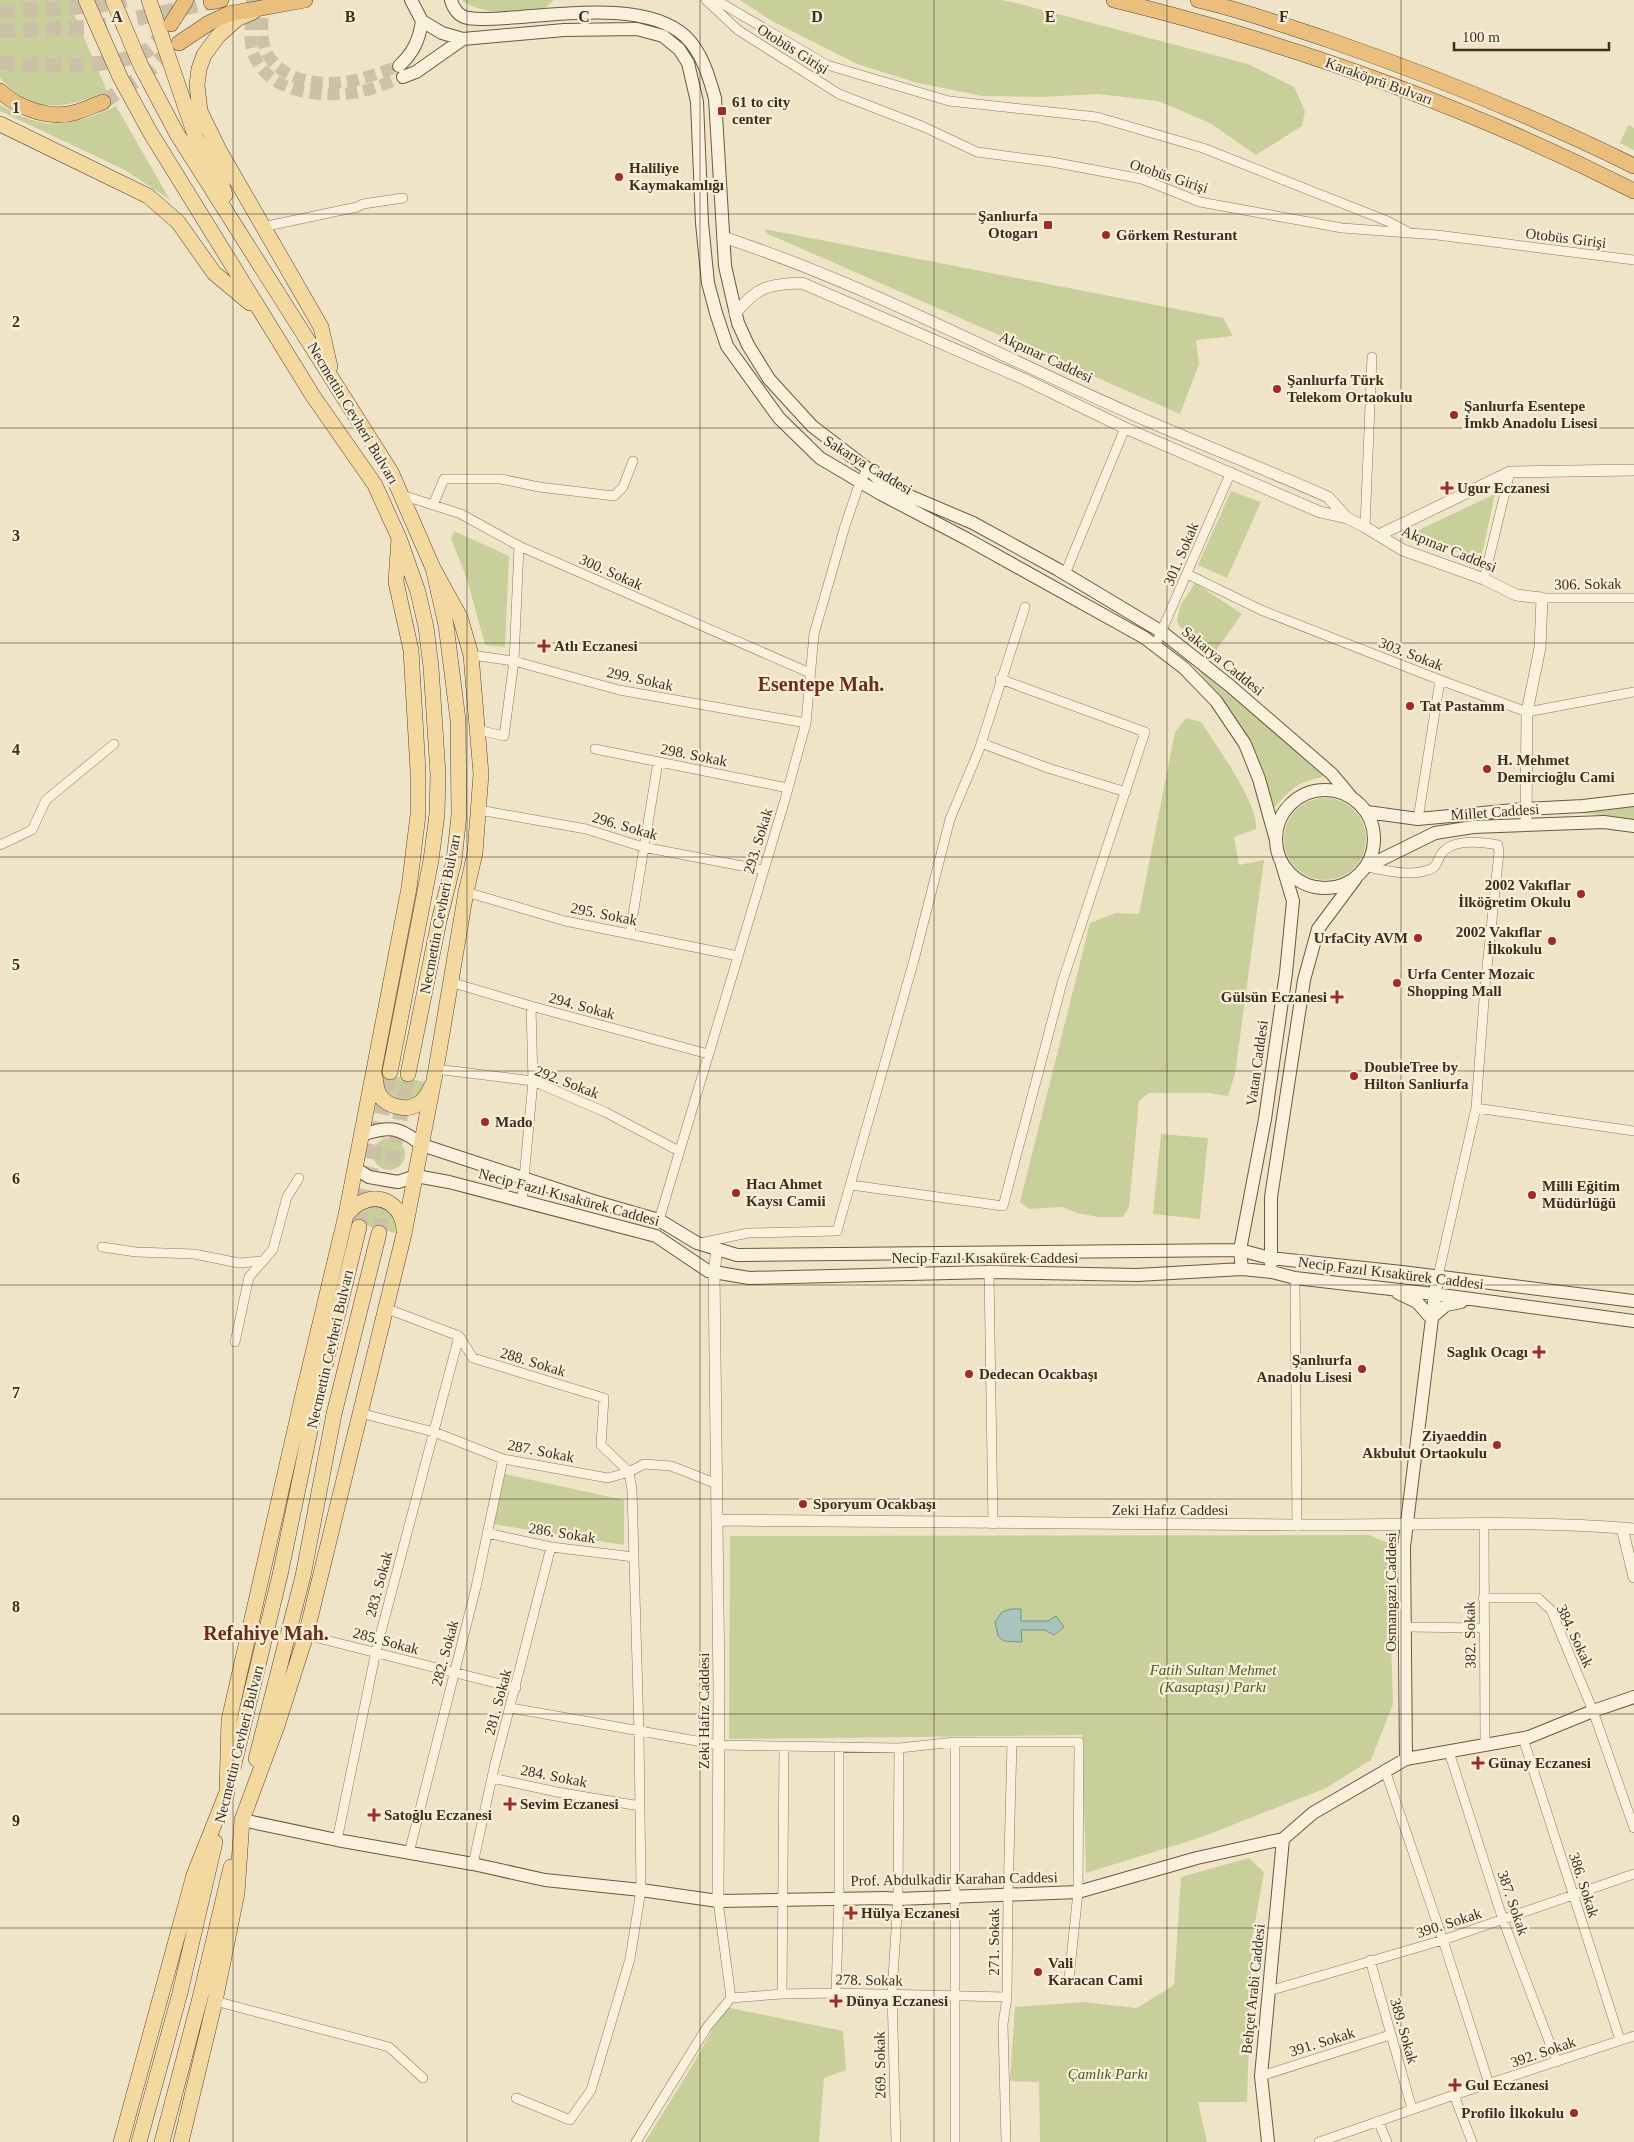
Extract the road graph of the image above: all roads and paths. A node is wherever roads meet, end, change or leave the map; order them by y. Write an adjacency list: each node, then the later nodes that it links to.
1 (86, 0): 28 (main road, Necmettin Cevheri Bulvarı)
2 (113, 0): 23 (main road, Necmettin Cevheri Bulvarı)
3 (148, 0): 23 (main road)
4 (186, 0): 14 (highway)
5 (305, 0): 12 (highway)
6 (411, 0): 13 (main road)
7 (451, 0): 26 (main road, Sakarya Caddesi)
8 (706, 0): 25 (street, Otobüs Girişi)
9 (716, 0): 25 (street)
10 (1114, 0): 21 (highway, Karaköprü Bulvarı)
11 (1198, 0): 20 (highway, Karaköprü Bulvarı)
12 (262, 7): 16 (highway); 24 (main road)
13 (422, 21): 15 (main road, Sakarya Caddesi); 15 (main road)
14 (171, 24)
15 (464, 39): 38 (main road, Sakarya Caddesi)
16 (179, 44)
17 (0, 91): 18 (highway)
18 (103, 102)
19 (0, 124): 28 (main road)
20 (1634, 166)
21 (1634, 190)
22 (403, 198): 24 (street)
23 (234, 223): 31 (main road, Necmettin Cevheri Bulvarı)
24 (266, 230): 31 (main road)
25 (1410, 234): 27 (street, Otobüs Girişi)
26 (723, 237): 29 (main road, Sakarya Caddesi); 41 (street, Akpınar Caddesi)
27 (1634, 260)
28 (261, 312): 44 (main road, Necmettin Cevheri Bulvarı)
29 (735, 314): 32 (street, Akpınar Caddesi); 34 (main road, Sakarya Caddesi)
30 (1372, 356): 42 (street)
31 (332, 378): 39 (main road, Necmettin Cevheri Bulvarı)
32 (1125, 428): 36 (street, Akpınar Caddesi); 47 (street)
33 (633, 460): 40 (street)
34 (868, 469): 38 (street, 293. Sokak); 47 (main road, Sakarya Caddesi)
35 (1634, 470): 37 (street)
36 (1231, 472): 41 (street, Akpınar Caddesi); 48 (street, 301. Sokak)
37 (1510, 472): 43 (street); 49 (street)
38 (860, 482): 54 (main road, Sakarya Caddesi); 57 (street, 293. Sokak)
39 (402, 496): 40 (street, 300. Sokak); 46 (main road, Necmettin Cevheri Bulvarı)
40 (433, 505): 45 (street, 300. Sokak)
41 (1347, 518): 42 (street, Akpınar Caddesi)
42 (1365, 527): 43 (street, Akpınar Caddesi)
43 (1379, 535): 49 (street, Akpınar Caddesi)
44 (400, 538): 91 (main road); 92 (main road, Necmettin Cevheri Bulvarı)
45 (519, 546): 56 (street); 57 (street, 300. Sokak)
46 (433, 568): 55 (main road); 93 (main road, Necmettin Cevheri Bulvarı)
47 (1065, 574): 53 (main road, Sakarya Caddesi)
48 (1187, 574): 53 (street, 301. Sokak); 59 (street, 303. Sokak)
49 (1484, 579): 50 (street, Akpınar Caddesi)
50 (1542, 598): 51 (street, 306. Sokak); 61 (street)
51 (1634, 598)
52 (1025, 607): 58 (street)
53 (1162, 632): 54 (street, 301. Sokak); 70 (main road, Sakarya Caddesi)
54 (1155, 646): 78 (main road, Sakarya Caddesi)
55 (471, 654): 56 (street, 299. Sokak); 63 (main road)
56 (514, 661): 62 (street, 299. Sokak); 63 (street)
57 (810, 673): 62 (street, 293. Sokak)
58 (1000, 679): 64 (street); 69 (street)
59 (1440, 680): 61 (street, 303. Sokak); 75 (street)
60 (1634, 692): 61 (street)
61 (1527, 712): 72 (street)
62 (806, 723): 68 (street, 293. Sokak)
63 (478, 730): 73 (main road)
64 (981, 743): 69 (street); 105 (street)
65 (114, 744): 79 (street)
66 (595, 750): 67 (street, 298. Sokak)
67 (658, 762): 68 (street, 298. Sokak); 80 (street)
68 (788, 788): 83 (street, 293. Sokak)
69 (1126, 792): 105 (street)
70 (1352, 798): 74 (main road); 78 (main road)
71 (1634, 800): 72 (main road, Millet Caddesi)
72 (1525, 809): 75 (main road, Millet Caddesi); 76 (street)
73 (479, 810): 80 (street, 296. Sokak); 85 (main road)
74 (1367, 812): 75 (main road, Millet Caddesi); 82 (main road)
75 (1418, 819)
76 (1526, 825): 77 (main road, Millet Caddesi); 82 (main road, Millet Caddesi)
77 (1634, 826)
78 (1276, 840): 81 (main road)
79 (0, 845)
80 (643, 847): 83 (street, 296. Sokak); 86 (street)
81 (1282, 861): 84 (main road); 115 (main road, Vatan Caddesi)
82 (1366, 867): 84 (main road); 96 (street)
83 (764, 870): 87 (street, 293. Sokak)
84 (1356, 878): 116 (main road)
85 (466, 892): 86 (street, 295. Sokak); 88 (main road)
86 (630, 933): 87 (street, 295. Sokak)
87 (738, 956): 90 (street, 293. Sokak)
88 (450, 982): 89 (street, 294. Sokak); 94 (main road)
89 (531, 1006): 90 (street, 294. Sokak); 95 (street)
90 (708, 1054): 100 (street, 293. Sokak)
91 (374, 1070): 94 (main road); 98 (main road)
92 (390, 1072)
93 (408, 1074)
94 (435, 1076): 95 (street, 292. Sokak); 99 (main road)
95 (533, 1081): 100 (street, 292. Sokak); 104 (street)
96 (1476, 1108): 97 (street); 122 (street)
97 (1634, 1131)
98 (361, 1135): 99 (main road, Necip Fazıl Kısakürek Caddesi); 101 (main road)
99 (422, 1145): 102 (main road); 104 (main road, Necip Fazıl Kısakürek Caddesi)
100 (679, 1151): 108 (street, 293. Sokak)
101 (355, 1168): 102 (main road, Necip Fazıl Kısakürek Caddesi); 107 (main road)
102 (416, 1176): 106 (main road, Necip Fazıl Kısakürek Caddesi); 111 (main road)
103 (299, 1178): 117 (street)
104 (524, 1178): 106 (street); 108 (main road, Necip Fazıl Kısakürek Caddesi)
105 (851, 1185): 112 (street)
106 (522, 1200): 119 (main road, Necip Fazıl Kısakürek Caddesi)
107 (346, 1215): 111 (main road); 172 (main road)
108 (659, 1220): 112 (main road, Necip Fazıl Kısakürek Caddesi)
109 (359, 1227): 172 (main road, Necmettin Cevheri Bulvarı)
110 (379, 1233): 174 (main road, Necmettin Cevheri Bulvarı)
111 (404, 1234): 128 (main road)
112 (697, 1244): 114 (main road, Necip Fazıl Kısakürek Caddesi)
113 (102, 1247): 117 (street)
114 (717, 1249): 115 (main road, Necip Fazıl Kısakürek Caddesi); 119 (street, Zeki Hafız Caddesi)
115 (1240, 1250): 116 (main road, Necip Fazıl Kısakürek Caddesi); 118 (main road, Vatan Caddesi)
116 (1270, 1258): 121 (main road); 122 (main road, Necip Fazıl Kısakürek Caddesi)
117 (263, 1261): 132 (street)
118 (1242, 1269): 120 (main road, Necip Fazıl Kısakürek Caddesi); 121 (main road, Necip Fazıl Kısakürek Caddesi)
119 (714, 1272): 120 (main road, Necip Fazıl Kısakürek Caddesi); 137 (street, Zeki Hafız Caddesi)
120 (989, 1272): 139 (street)
121 (1272, 1272): 123 (main road, Necip Fazıl Kısakürek Caddesi)
122 (1438, 1276): 125 (main road, Osmangazi Caddesi); 127 (main road, Necip Fazıl Kısakürek Caddesi)
123 (1295, 1278): 124 (main road, Necip Fazıl Kısakürek Caddesi); 141 (street)
124 (1374, 1287): 125 (main road, Necip Fazıl Kısakürek Caddesi); 129 (main road)
125 (1434, 1294): 126 (main road, Necip Fazıl Kısakürek Caddesi); 129 (main road, Osmangazi Caddesi)
126 (1470, 1300): 129 (main road); 130 (main road, Necip Fazıl Kısakürek Caddesi)
127 (1634, 1301)
128 (385, 1308): 131 (street); 133 (main road)
129 (1431, 1318): 142 (main road, Osmangazi Caddesi)
130 (1634, 1321)
131 (460, 1336): 134 (street, 283. Sokak); 136 (street, 288. Sokak)
132 (235, 1342)
133 (360, 1413): 134 (street, 287. Sokak); 152 (main road)
134 (434, 1432): 135 (street, 287. Sokak); 153 (street, 283. Sokak)
135 (503, 1458): 136 (street, 287. Sokak); 145 (street, 282. Sokak)
136 (629, 1472): 137 (street, 287. Sokak); 147 (street)
137 (717, 1484): 138 (street, Zeki Hafız Caddesi)
138 (718, 1520): 139 (street, Zeki Hafız Caddesi); 163 (street, Zeki Hafız Caddesi)
139 (993, 1524): 141 (street, Zeki Hafız Caddesi)
140 (1484, 1525): 142 (street, Zeki Hafız Caddesi); 143 (street, Zeki Hafız Caddesi); 149 (street, 382. Sokak)
141 (1297, 1526): 142 (street, Zeki Hafız Caddesi)
142 (1407, 1526): 150 (main road, Osmangazi Caddesi)
143 (1622, 1528): 144 (street, Zeki Hafız Caddesi); 148 (street)
144 (1634, 1529)
145 (487, 1533): 146 (street, 286. Sokak); 154 (street, 282. Sokak)
146 (551, 1547): 147 (street, 286. Sokak); 155 (street, 281. Sokak)
147 (634, 1557): 159 (street)
148 (1634, 1577)
149 (1483, 1598): 151 (street, 382. Sokak); 158 (street, 384. Sokak)
150 (1406, 1627): 151 (street); 169 (main road, Osmangazi Caddesi)
151 (1484, 1628): 164 (street, 382. Sokak)
152 (306, 1635): 153 (street, 285. Sokak); 174 (main road)
153 (376, 1651): 154 (street, 285. Sokak); 177 (street, 283. Sokak)
154 (454, 1674): 155 (street, 285. Sokak); 178 (street, 282. Sokak)
155 (516, 1688): 157 (street, 281. Sokak)
156 (1634, 1697): 158 (main road, Prof. Abdulkadir Karahan Caddesi)
157 (511, 1708): 159 (street); 171 (street, 281. Sokak)
158 (1593, 1711): 160 (main road, Prof. Abdulkadir Karahan Caddesi); 175 (street, 384. Sokak)
159 (639, 1732): 163 (street); 173 (street)
160 (1523, 1738): 164 (main road, Prof. Abdulkadir Karahan Caddesi); 183 (street, 386. Sokak)
161 (955, 1742): 162 (street); 167 (street); 184 (street)
162 (1012, 1742): 182 (street); 185 (street, 271. Sokak)
163 (719, 1745): 165 (street); 189 (street, Zeki Hafız Caddesi)
164 (1485, 1745): 168 (main road, Prof. Abdulkadir Karahan Caddesi)
165 (784, 1747): 166 (street); 188 (street)
166 (839, 1747): 167 (street); 186 (street)
167 (899, 1748): 187 (street, 269. Sokak)
168 (1449, 1752): 169 (main road, Prof. Abdulkadir Karahan Caddesi); 190 (street, 387. Sokak)
169 (1406, 1759): 170 (main road, Prof. Abdulkadir Karahan Caddesi)
170 (1386, 1773): 176 (main road, Prof. Abdulkadir Karahan Caddesi); 191 (street)
171 (492, 1778): 173 (street, 284. Sokak); 179 (street, 281. Sokak)
172 (226, 1792): 213 (main road); 214 (main road, Necmettin Cevheri Bulvarı)
173 (640, 1806): 181 (street)
174 (242, 1820): 177 (main road, Prof. Abdulkadir Karahan Caddesi); 201 (main road); 215 (main road, Necmettin Cevheri Bulvarı)
175 (1634, 1828)
176 (1283, 1839): 182 (main road, Prof. Abdulkadir Karahan Caddesi); 194 (main road, Behçet Arabi Caddesi)
177 (337, 1840): 178 (main road, Prof. Abdulkadir Karahan Caddesi)
178 (409, 1853): 179 (main road, Prof. Abdulkadir Karahan Caddesi)
179 (473, 1864): 181 (main road, Prof. Abdulkadir Karahan Caddesi)
180 (1634, 1874): 183 (street, 390. Sokak)
181 (641, 1890): 189 (main road, Prof. Abdulkadir Karahan Caddesi); 210 (street)
182 (1078, 1892): 185 (main road, Prof. Abdulkadir Karahan Caddesi); 193 (street)
183 (1573, 1895): 190 (street, 390. Sokak); 204 (street, 386. Sokak)
184 (955, 1896): 185 (main road, Prof. Abdulkadir Karahan Caddesi); 187 (main road, Prof. Abdulkadir Karahan Caddesi); 198 (street)
185 (1008, 1896): 199 (street, 271. Sokak)
186 (839, 1898): 187 (main road, Prof. Abdulkadir Karahan Caddesi); 188 (main road, Prof. Abdulkadir Karahan Caddesi); 195 (street)
187 (898, 1899): 197 (street, 269. Sokak)
188 (784, 1900): 189 (main road, Prof. Abdulkadir Karahan Caddesi); 196 (street)
189 (718, 1901): 200 (street)
190 (1503, 1920): 191 (street, 390. Sokak); 205 (street, 387. Sokak)
191 (1443, 1940): 192 (street, 390. Sokak); 208 (street)
192 (1370, 1960): 194 (street, 390. Sokak); 202 (street, 389. Sokak)
193 (1069, 1979)
194 (1269, 1990): 206 (main road, Behçet Arabi Caddesi)
195 (836, 1993): 196 (street, 278. Sokak); 197 (street, 278. Sokak)
196 (782, 1994): 200 (street, 278. Sokak)
197 (892, 1994): 198 (street, 278. Sokak); 218 (street, 269. Sokak)
198 (956, 1997): 199 (street, 278. Sokak); 219 (street)
199 (1007, 1997): 220 (street, 271. Sokak)
200 (731, 1998): 217 (street)
201 (216, 2001): 207 (street); 216 (main road)
202 (1390, 2035): 206 (street, 391. Sokak); 211 (street, 389. Sokak)
203 (1634, 2036): 204 (street, 392. Sokak)
204 (1620, 2040): 205 (street, 392. Sokak)
205 (1557, 2062): 208 (street, 392. Sokak)
206 (1261, 2076): 221 (main road, Behçet Arabi Caddesi)
207 (423, 2078)
208 (1489, 2084): 209 (street, 392. Sokak)
209 (1454, 2095): 211 (street, 392. Sokak); 224 (street)
210 (516, 2098)
211 (1412, 2109): 212 (street, 392. Sokak)
212 (1378, 2121): 222 (street, 392. Sokak); 223 (street)
213 (121, 2142)
214 (139, 2142)
215 (162, 2142)
216 (181, 2142)
217 (636, 2142)
218 (896, 2142)
219 (955, 2142)
220 (1006, 2142)
221 (1268, 2142)
222 (1319, 2142)
223 (1387, 2142)
224 (1472, 2142)

